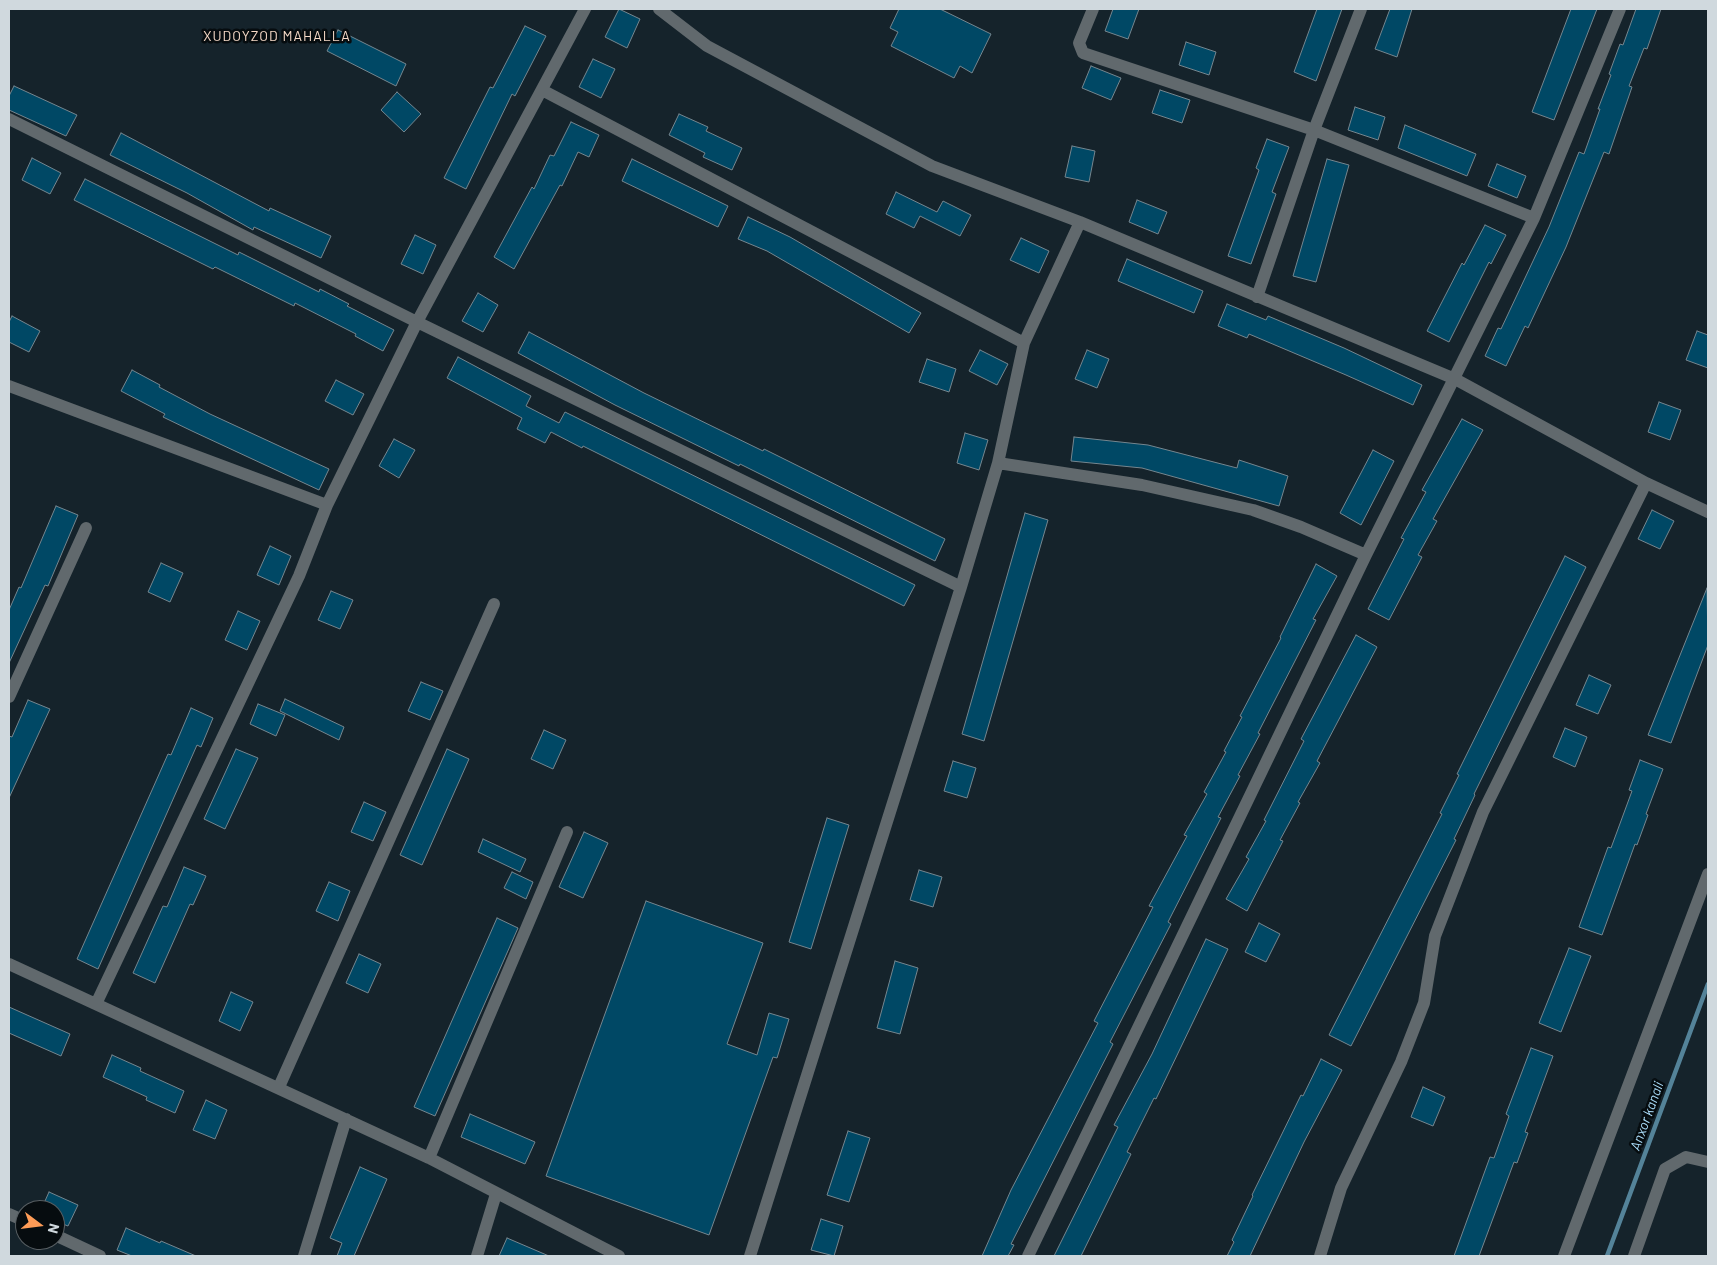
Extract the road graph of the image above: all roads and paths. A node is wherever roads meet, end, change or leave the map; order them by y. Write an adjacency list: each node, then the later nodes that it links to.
1 (585, 9): 6 (street)
2 (658, 9): 10 (street)
3 (1093, 9): 8 (street)
4 (1361, 9): 8 (street)
5 (1620, 9): 9 (street)
6 (542, 90): 12 (street); 13 (street)
7 (9, 119): 12 (street)
8 (1314, 130): 9 (street); 11 (street)
9 (1534, 218): 14 (street)
10 (1080, 222): 11 (street); 13 (street)
11 (1257, 296): 14 (street)
12 (417, 322): 18 (street); 22 (street)
13 (1024, 343): 16 (street)
14 (1456, 379): 17 (street); 21 (street)
15 (9, 386): 18 (street)
16 (998, 463): 21 (street); 22 (street)
17 (1646, 483): 19 (street); 41 (street)
18 (327, 505): 28 (street)
19 (1708, 512)
20 (86, 528): 24 (street)
21 (1366, 555): 40 (street)
22 (961, 587): 39 (street)
23 (494, 604): 29 (street)
24 (9, 697)
25 (567, 832): 31 (street)
26 (1708, 874): 42 (street)
27 (9, 964): 28 (street)
28 (96, 1004): 29 (street)
29 (279, 1087): 30 (street)
30 (346, 1119): 31 (street); 36 (street)
31 (429, 1158): 33 (street)
32 (1708, 1162): 43 (street)
33 (496, 1194): 37 (street); 38 (street)
34 (65, 1240): 35 (street)
35 (100, 1256)
36 (304, 1256)
37 (477, 1256)
38 (619, 1256)
39 (750, 1256)
40 (1028, 1256)
41 (1320, 1256)
42 (1564, 1256)
43 (1634, 1256)

